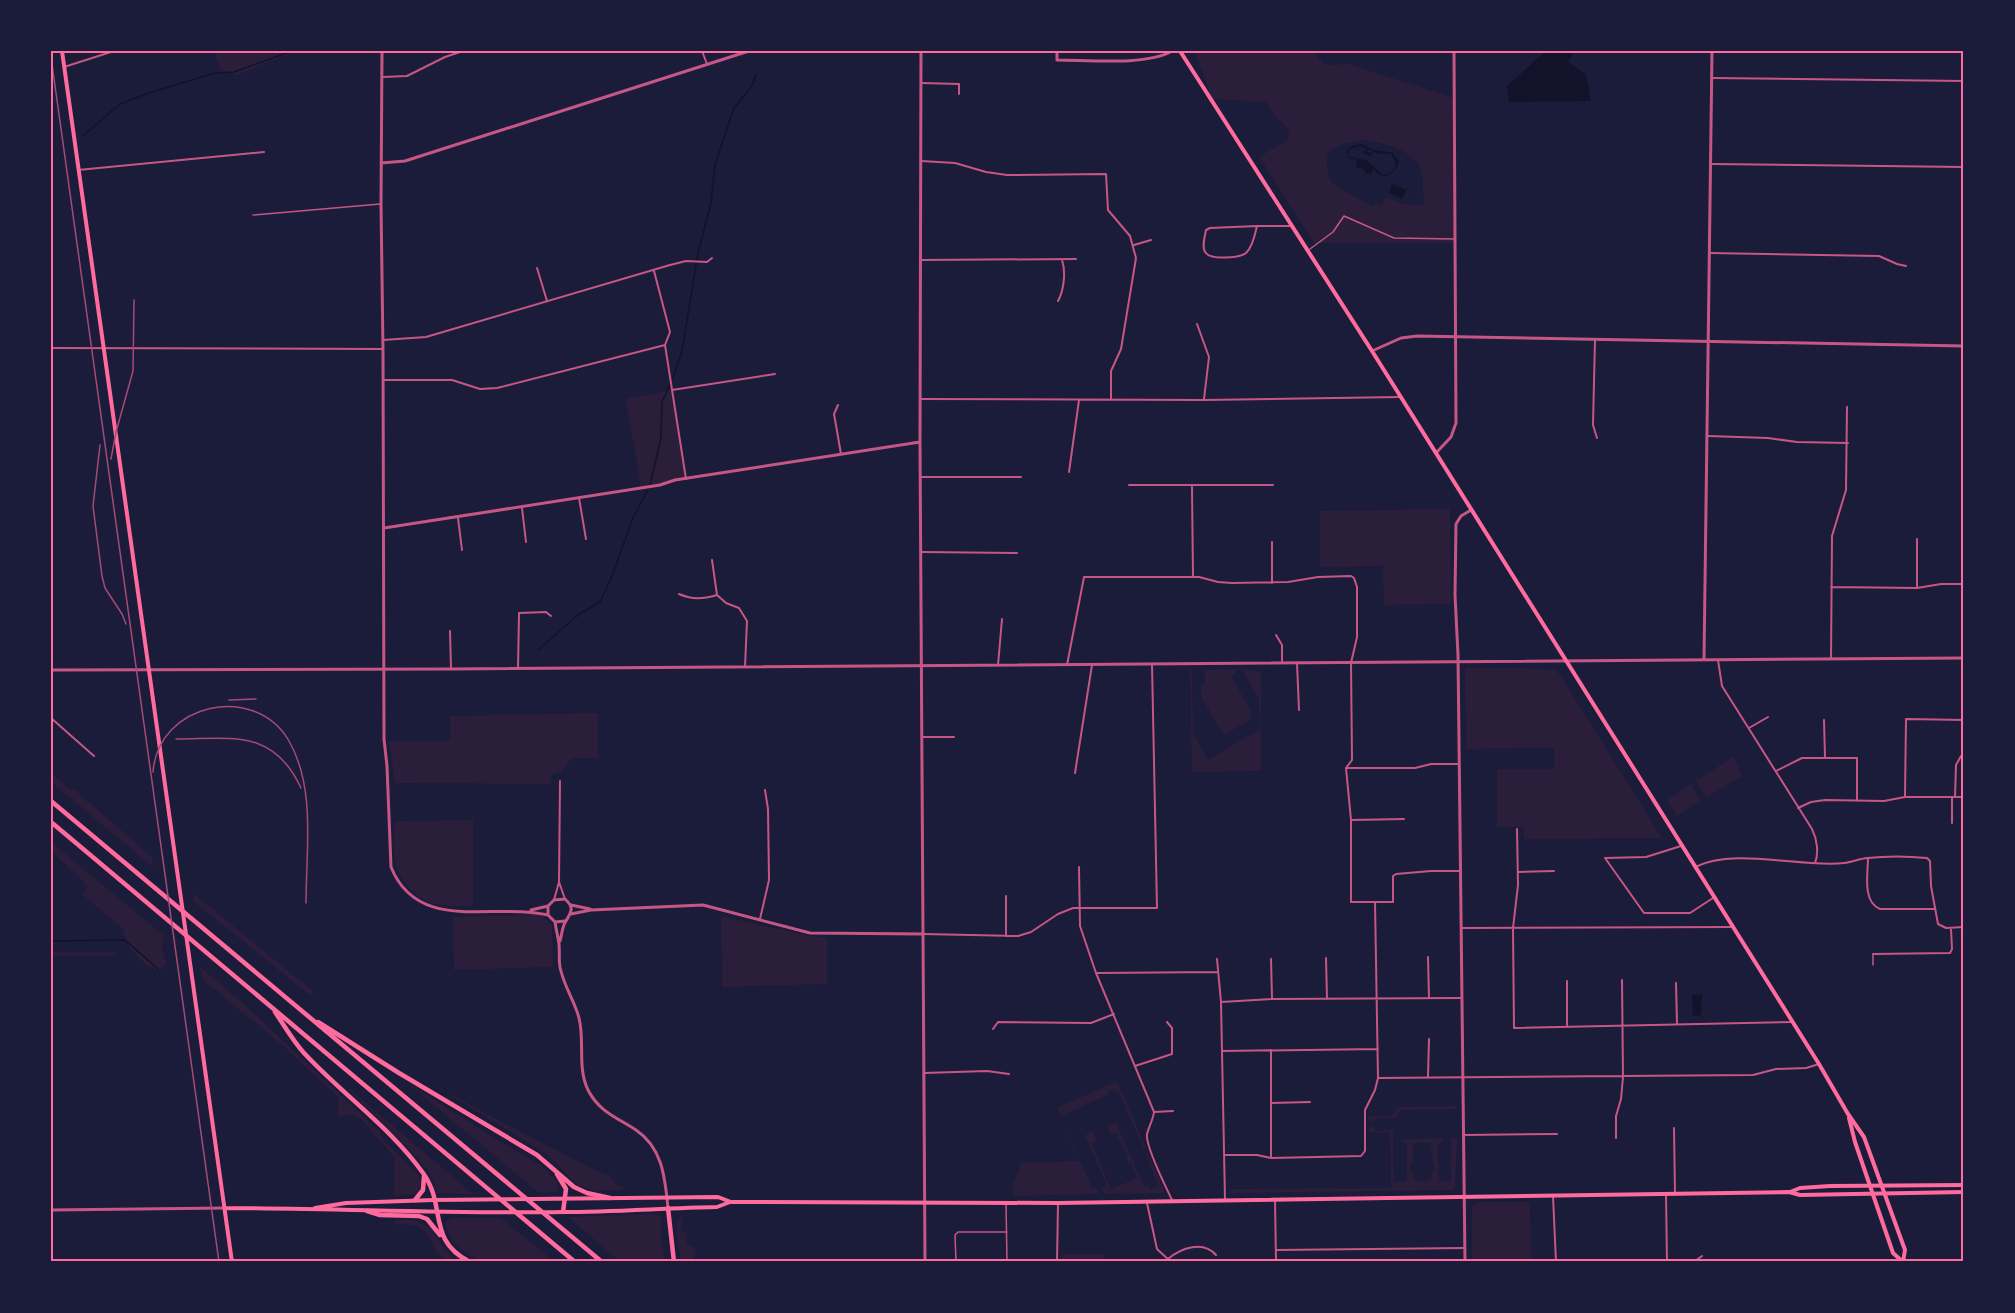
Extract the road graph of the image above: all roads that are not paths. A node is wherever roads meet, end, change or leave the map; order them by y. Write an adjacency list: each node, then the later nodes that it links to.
1 (62, 51): 14 (main road)
2 (114, 51): 14 (street)
3 (382, 51): 15 (street)
4 (463, 51): 15 (street)
5 (702, 51): 13 (street)
6 (749, 51): 13 (street)
7 (921, 51): 18 (street)
8 (1057, 51): 9 (street)
9 (1172, 51)
10 (1180, 51): 29 (main road)
11 (1454, 51): 30 (street)
12 (1712, 51): 16 (street)
13 (707, 64): 22 (street)
14 (64, 67): 25 (main road)
15 (383, 77): 22 (street)
16 (1712, 78): 17 (street); 23 (street)
17 (1964, 81)
18 (921, 82): 19 (street); 21 (street)
19 (959, 94)
20 (264, 152): 25 (street)
21 (921, 161): 32 (street); 38 (street)
22 (381, 163): 26 (street)
23 (1711, 164): 24 (street); 34 (street)
24 (1964, 167)
25 (78, 170): 51 (main road)
26 (381, 204): 27 (lane); 47 (street)
27 (253, 215)
28 (1257, 226): 28 (street); 29 (street)
29 (1293, 226): 33 (main road)
30 (1456, 238): 33 (lane); 45 (street)
31 (1150, 240): 32 (street)
32 (1134, 246): 61 (street)
33 (1308, 250): 54 (main road)
34 (1710, 253): 39 (street); 48 (street)
35 (712, 258): 41 (street)
36 (1061, 259): 37 (street); 38 (street); 43 (street)
37 (1076, 259)
38 (921, 260): 59 (street)
39 (1906, 266)
40 (537, 268): 42 (street)
41 (653, 270): 42 (street); 49 (street)
42 (547, 301): 47 (street)
43 (1058, 301)
44 (1197, 324): 62 (street)
45 (1455, 337): 46 (street); 54 (street); 69 (street)
46 (1595, 339): 48 (street); 66 (street)
47 (383, 340): 53 (street)
48 (1708, 342): 50 (street); 65 (street)
49 (665, 345): 56 (street); 57 (street)
50 (1964, 346)
51 (104, 347): 52 (street); 53 (street); 117 (main road)
52 (51, 348)
53 (383, 349): 56 (street)
54 (1372, 351): 58 (main road)
55 (775, 374): 57 (street)
56 (384, 380): 82 (street)
57 (672, 390): 74 (street)
58 (1400, 397): 62 (street); 69 (main road)
59 (920, 399): 60 (street); 67 (street)
60 (1078, 400): 61 (street); 71 (street)
61 (1111, 400): 62 (street)
62 (1204, 400)
63 (838, 405): 70 (street)
64 (1847, 407): 68 (street)
65 (1708, 436): 68 (street); 103 (street)
66 (1597, 438)
67 (920, 442): 70 (street); 72 (street)
68 (1848, 443): 94 (street)
69 (1436, 454): 80 (main road)
70 (841, 455): 74 (street)
71 (1069, 472)
72 (921, 477): 73 (street); 88 (street)
73 (1021, 477)
74 (686, 479): 78 (street)
75 (1130, 485): 76 (street)
76 (1192, 485): 77 (street); 91 (street)
77 (1273, 485)
78 (579, 498): 79 (street); 83 (street)
79 (522, 508): 81 (street); 85 (street)
80 (1471, 510): 106 (main road); 107 (street)
81 (458, 518): 82 (street); 87 (street)
82 (384, 528): 118 (street)
83 (586, 539)
84 (1917, 539): 95 (street)
85 (526, 542)
86 (1272, 542): 92 (street)
87 (462, 550)
88 (921, 552): 89 (street); 112 (street)
89 (1017, 553)
90 (712, 560): 97 (street)
91 (1193, 577): 92 (street); 114 (street)
92 (1272, 583): 110 (street)
93 (1964, 584): 95 (street)
94 (1832, 587): 95 (street); 105 (street)
95 (1917, 588)
96 (679, 594): 97 (street)
97 (717, 595): 116 (street)
98 (551, 616): 120 (street)
99 (1002, 619): 113 (street)
100 (450, 631): 119 (street)
101 (1276, 635): 108 (street)
102 (1964, 658): 105 (street)
103 (1704, 659): 104 (street); 106 (street)
104 (1718, 659): 105 (street); 127 (street)
105 (1831, 659)
106 (1566, 661): 107 (street); 150 (main road)
107 (1458, 662): 110 (street); 133 (street)
108 (1282, 663): 109 (street); 111 (street)
109 (1297, 663): 110 (street); 122 (street)
110 (1351, 663): 134 (street)
111 (1152, 664): 115 (street); 166 (street)
112 (922, 665): 113 (street); 116 (street); 128 (street)
113 (998, 665): 114 (street)
114 (1067, 665): 115 (street)
115 (1092, 665): 136 (street)
116 (745, 667): 120 (street)
117 (149, 669): 118 (street); 121 (street); 258 (main road)
118 (383, 669): 119 (street); 168 (street)
119 (451, 669): 120 (street)
120 (518, 669)
121 (51, 670)
122 (1299, 710)
123 (1768, 717): 127 (street)
124 (51, 718): 130 (street)
125 (1824, 720): 132 (street)
126 (1964, 720): 139 (street)
127 (1749, 728): 135 (street)
128 (922, 737): 129 (street); 180 (street)
129 (954, 737)
130 (94, 756)
131 (1961, 756): 140 (street)
132 (1824, 758): 135 (street); 142 (street)
133 (1459, 764): 134 (street); 155 (street)
134 (1346, 768): 146 (street)
135 (1776, 771): 144 (street)
136 (1075, 772)
137 (560, 781): 158 (street)
138 (765, 790): 172 (street)
139 (1905, 797): 140 (street); 142 (street)
140 (1954, 797): 141 (street); 148 (street)
141 (1964, 797)
142 (1857, 800): 144 (street)
143 (51, 801): 201 (highway)
144 (1798, 808): 152 (street)
145 (1404, 819): 146 (street)
146 (1351, 820): 163 (street)
147 (51, 822): 200 (highway)
148 (1952, 823)
149 (1517, 829): 157 (street)
150 (1681, 846): 154 (main road); 160 (street)
151 (1868, 858): 152 (street); 167 (street); 167 (street)
152 (1815, 863): 154 (street)
153 (1079, 867): 166 (street)
154 (1695, 867): 160 (main road)
155 (1460, 871): 163 (street); 177 (street)
156 (1554, 871): 157 (street)
157 (1518, 872): 178 (street)
158 (559, 882): 161 (street); 162 (street)
159 (1006, 896): 181 (street)
160 (1714, 897): 175 (main road)
161 (565, 899): 162 (street); 164 (street)
162 (554, 900): 165 (street)
163 (1375, 902): 198 (street)
164 (571, 905): 169 (street); 170 (street)
165 (548, 906): 168 (street); 171 (street)
166 (1080, 908): 181 (street); 190 (street)
167 (1935, 909): 179 (street)
168 (529, 910): 171 (street)
169 (591, 910): 170 (street); 172 (street)
170 (572, 914): 173 (street)
171 (548, 915): 174 (street)
172 (760, 919): 180 (street)
173 (565, 921): 174 (street); 182 (street)
174 (555, 922): 182 (street)
175 (1732, 927): 178 (street); 204 (main road)
176 (1964, 927): 179 (street)
177 (1461, 928): 178 (street); 195 (street)
178 (1513, 928): 207 (street)
179 (1951, 928): 183 (street)
180 (923, 934): 181 (street); 215 (street)
181 (1006, 936)
182 (559, 945): 245 (street)
183 (1873, 954): 188 (lane)
184 (1428, 957): 194 (street)
185 (1217, 958): 189 (street)
186 (1326, 958): 197 (street)
187 (1271, 959): 196 (street)
188 (1873, 965)
189 (1218, 972): 190 (street); 199 (street)
190 (1096, 973): 202 (street)
191 (1622, 980): 206 (street)
192 (1567, 981): 207 (street)
193 (1676, 984): 205 (street)
194 (1429, 998): 195 (street); 198 (street)
195 (1461, 998): 218 (street)
196 (1272, 999): 197 (street); 199 (street)
197 (1326, 999): 198 (street)
198 (1377, 999): 210 (street)
199 (1221, 1002): 212 (street)
200 (272, 1007): 233 (highway); 274 (highway)
201 (303, 1013): 232 (highway); 275 (highway)
202 (1114, 1014): 208 (street); 214 (street)
203 (1167, 1022): 214 (street)
204 (1792, 1022): 205 (street); 213 (main road)
205 (1677, 1023): 206 (street)
206 (1621, 1024): 207 (street); 219 (street)
207 (1567, 1025)
208 (993, 1029)
209 (1429, 1040): 217 (street)
210 (1377, 1049): 211 (street); 220 (street)
211 (1271, 1050): 212 (street); 222 (street)
212 (1222, 1051): 230 (street)
213 (1819, 1064): 219 (street); 225 (main road)
214 (1135, 1066): 224 (street)
215 (924, 1073): 216 (street); 256 (street)
216 (1009, 1074)
217 (1428, 1076): 218 (street); 220 (street)
218 (1463, 1077): 219 (street); 228 (street)
219 (1623, 1077): 229 (street)
220 (1378, 1078): 231 (street)
221 (1310, 1102): 222 (street)
222 (1271, 1103): 231 (street)
223 (1173, 1111): 224 (street)
224 (1154, 1112): 253 (street)
225 (1848, 1114): 234 (main road); 235 (main road)
226 (1674, 1128): 242 (street)
227 (1557, 1134): 228 (street)
228 (1464, 1135): 243 (street)
229 (1616, 1138)
230 (1224, 1155): 231 (street); 251 (street)
231 (1271, 1158)
232 (555, 1169): 246 (highway); 247 (highway)
233 (424, 1174): 249 (highway); 250 (highway)
234 (1870, 1185): 235 (main road); 237 (main road); 239 (main road)
235 (1882, 1185): 236 (main road); 240 (main road)
236 (1964, 1185)
237 (1789, 1192): 239 (main road); 242 (main road)
238 (1964, 1192): 240 (main road)
239 (1873, 1193): 240 (main road); 286 (main road)
240 (1885, 1193): 286 (main road)
241 (1666, 1194): 242 (main road); 244 (main road); 284 (street)
242 (1675, 1194)
243 (1465, 1196): 244 (main road); 248 (main road); 267 (street)
244 (1553, 1196): 283 (street)
245 (667, 1197): 246 (main road); 254 (main road); 260 (street)
246 (610, 1198): 247 (main road)
247 (566, 1199): 250 (main road); 264 (highway)
248 (1275, 1199): 251 (main road); 268 (street)
249 (415, 1200): 250 (main road); 259 (main road)
250 (434, 1200): 263 (highway)
251 (1225, 1200): 253 (main road)
252 (1146, 1201): 253 (main road); 257 (main road); 271 (street)
253 (1172, 1201)
254 (731, 1202): 256 (main road); 260 (main road)
255 (1006, 1202): 256 (main road); 257 (main road); 265 (lane)
256 (925, 1203): 277 (street)
257 (1058, 1203): 280 (street)
258 (225, 1208): 259 (main road); 261 (street); 272 (main road)
259 (315, 1208): 262 (main road)
260 (668, 1208): 264 (main road); 276 (highway)
261 (51, 1210)
262 (367, 1211): 263 (main road); 266 (highway)
263 (437, 1212): 264 (main road); 266 (highway)
264 (563, 1212)
265 (1007, 1232): 278 (lane); 279 (lane)
266 (443, 1238): 273 (highway)
267 (1465, 1248): 268 (street); 282 (street)
268 (1276, 1250): 281 (street)
269 (1216, 1254): 271 (street)
270 (1702, 1256): 285 (street)
271 (1170, 1261)
272 (232, 1262)
273 (470, 1262)
274 (575, 1262)
275 (602, 1262)
276 (674, 1262)
277 (925, 1262)
278 (956, 1262)
279 (1007, 1262)
280 (1057, 1262)
281 (1276, 1262)
282 (1465, 1262)
283 (1556, 1262)
284 (1667, 1262)
285 (1672, 1262)
286 (1903, 1262)

